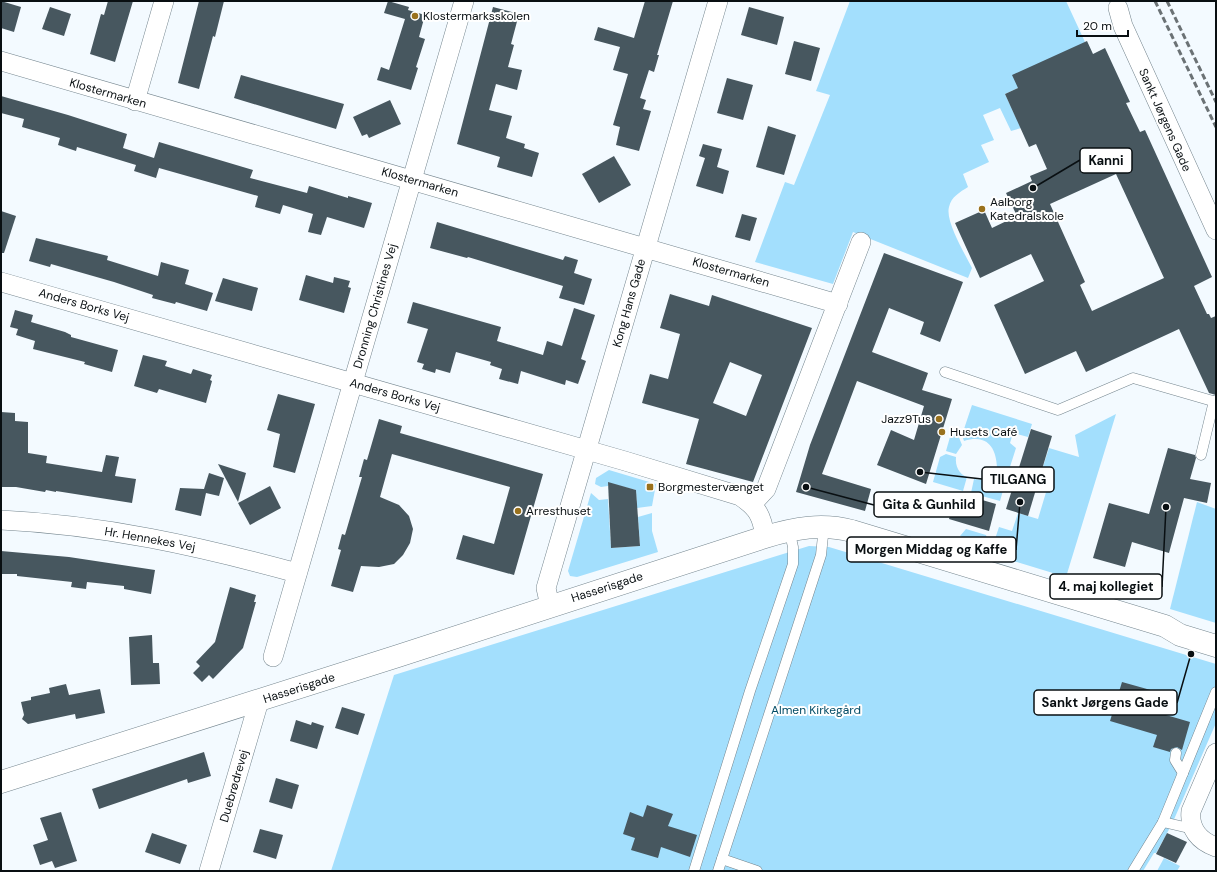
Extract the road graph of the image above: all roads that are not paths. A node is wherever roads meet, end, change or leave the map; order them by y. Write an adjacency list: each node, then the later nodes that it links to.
1 (164, 1): 6 (street)
2 (464, 1): 7 (street, Dronning Christines Vej)
3 (718, 1): 10 (street, Kong Hans Gade)
4 (1118, 8): 8 (street, Sankt Jørgens Gade)
5 (1, 61): 6 (street, Klostermarken)
6 (136, 101): 7 (street, Klostermarken)
7 (412, 180): 10 (street, Klostermarken); 14 (street, Dronning Christines Vej)
8 (1216, 230)
9 (861, 242): 12 (street)
10 (646, 247): 12 (street, Klostermarken); 16 (street, Kong Hans Gade)
11 (1, 282): 14 (street, Anders Borks Vej)
12 (838, 304): 18 (street)
13 (945, 372): 15 (lane)
14 (353, 383): 16 (street, Anders Borks Vej); 23 (street, Dronning Christines Vej)
15 (1215, 402): 17 (lane)
16 (586, 450): 18 (street, Anders Borks Vej); 24 (street, Kong Hans Gade)
17 (1201, 455)
18 (752, 504): 22 (street)
19 (1, 520): 23 (street, Hr. Hennekes Vej)
20 (824, 526): 21 (street, Hasserisgade); 25 (street, Hasserisgade); 36 (lane)
21 (789, 530): 22 (street, Hasserisgade); 38 (lane)
22 (765, 537): 24 (street, Hasserisgade)
23 (297, 573): 26 (street, Dronning Christines Vej)
24 (550, 606): 28 (street, Hasserisgade)
25 (1216, 646)
26 (273, 658)
27 (1216, 692): 31 (lane)
28 (259, 701): 32 (street, Hasserisgade); 37 (street, Duebrødrevej)
29 (1176, 753): 31 (lane)
30 (1216, 754): 34 (street)
31 (1183, 773): 33 (lane)
32 (1, 782)
33 (1163, 822): 34 (lane); 41 (lane)
34 (1193, 829): 35 (street)
35 (1216, 847)
36 (722, 859): 39 (lane); 40 (lane)
37 (210, 871)
38 (694, 871)
39 (718, 871)
40 (757, 871)
41 (1133, 871)

